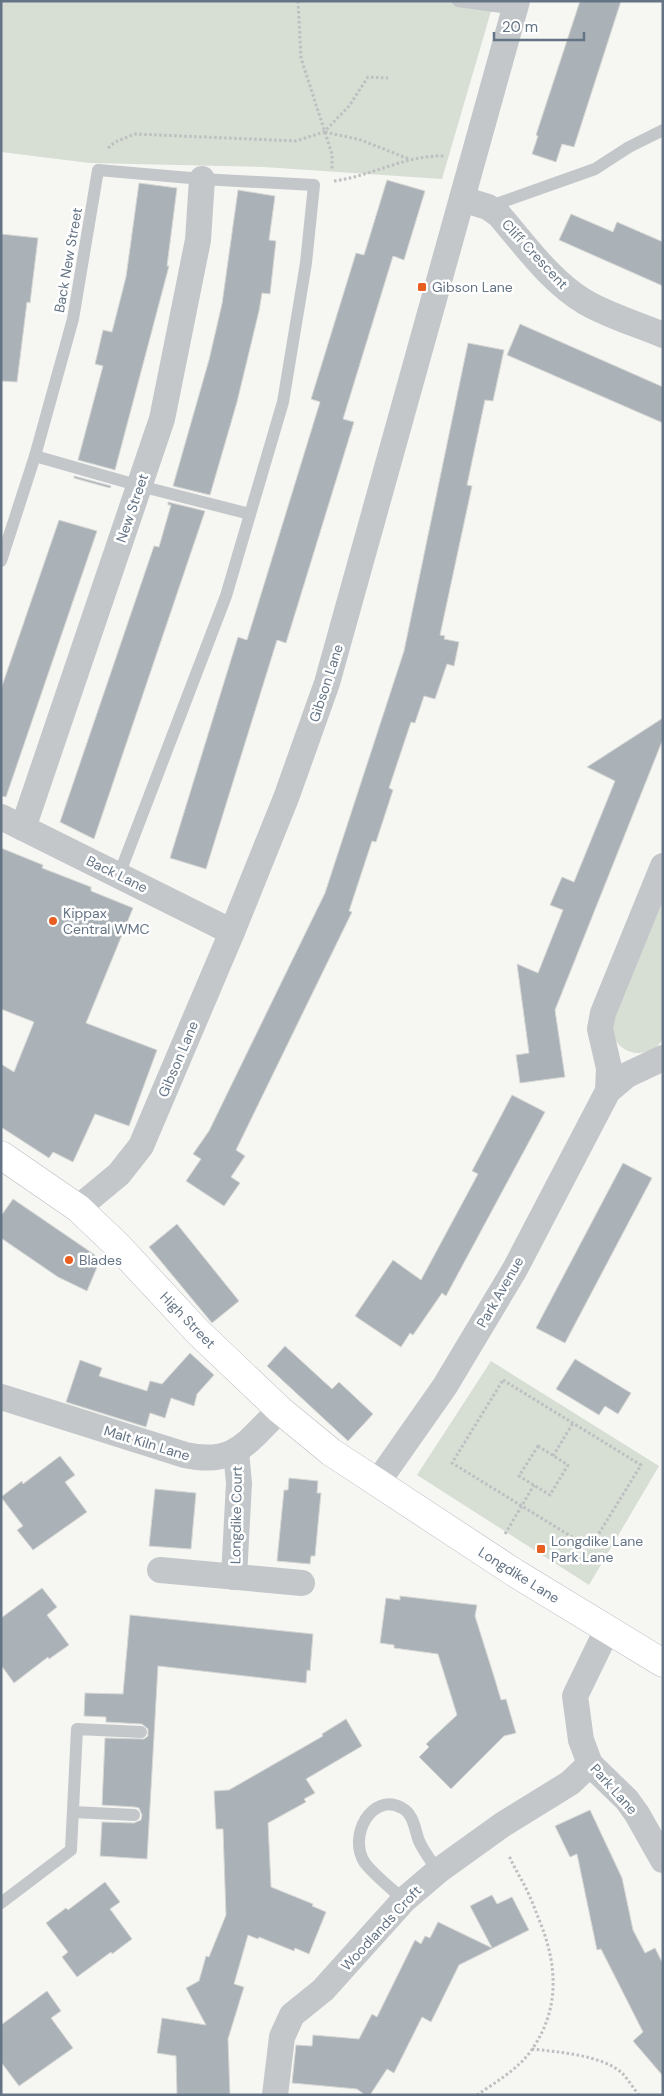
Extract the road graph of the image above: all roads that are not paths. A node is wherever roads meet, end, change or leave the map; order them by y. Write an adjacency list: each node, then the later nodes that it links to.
1 (458, 1): 2 (lane)
2 (516, 5): 5 (street, Gibson Lane)
3 (663, 130): 6 (lane)
4 (202, 180): 8 (lane, Back New Street); 9 (street, New Street); 10 (lane)
5 (462, 199): 6 (street, Cliff Crescent); 15 (street, Gibson Lane)
6 (488, 207): 7 (street, Cliff Crescent)
7 (663, 335)
8 (35, 456): 9 (lane); 11 (lane, Back New Street)
9 (140, 486): 10 (lane); 12 (street, New Street)
10 (250, 514): 14 (lane)
11 (1, 561)
12 (12, 822): 14 (street, Back Lane)
13 (663, 866): 17 (street, Park Avenue)
14 (120, 876): 15 (street, Back Lane)
15 (232, 932): 19 (street, Gibson Lane)
16 (663, 1058): 17 (street, Park Avenue)
17 (608, 1091): 23 (street, Park Avenue)
18 (1, 1155): 19 (main road, High Street)
19 (78, 1208): 21 (main road, High Street)
20 (1, 1397): 22 (street, Malt Kiln Lane)
21 (280, 1410): 22 (street, Malt Kiln Lane); 23 (main road, High Street)
22 (236, 1452): 25 (street, Longdike Court)
23 (377, 1483): 27 (main road, Longdike Lane)
24 (160, 1570): 25 (street, Longdike Court)
25 (234, 1577): 26 (street, Longdike Court)
26 (302, 1583)
27 (607, 1630): 28 (main road, Longdike Lane); 30 (street, Park Lane)
28 (663, 1663)
29 (141, 1732): 31 (lane)
30 (590, 1764): 33 (street, Park Lane); 34 (street, Woodlands Croft)
31 (73, 1812): 32 (lane); 36 (lane)
32 (134, 1816)
33 (663, 1860)
34 (438, 1871): 35 (street, Woodlands Croft); 35 (lane)
35 (404, 1900): 37 (street, Woodlands Croft)
36 (1, 1903)
37 (276, 2095)

